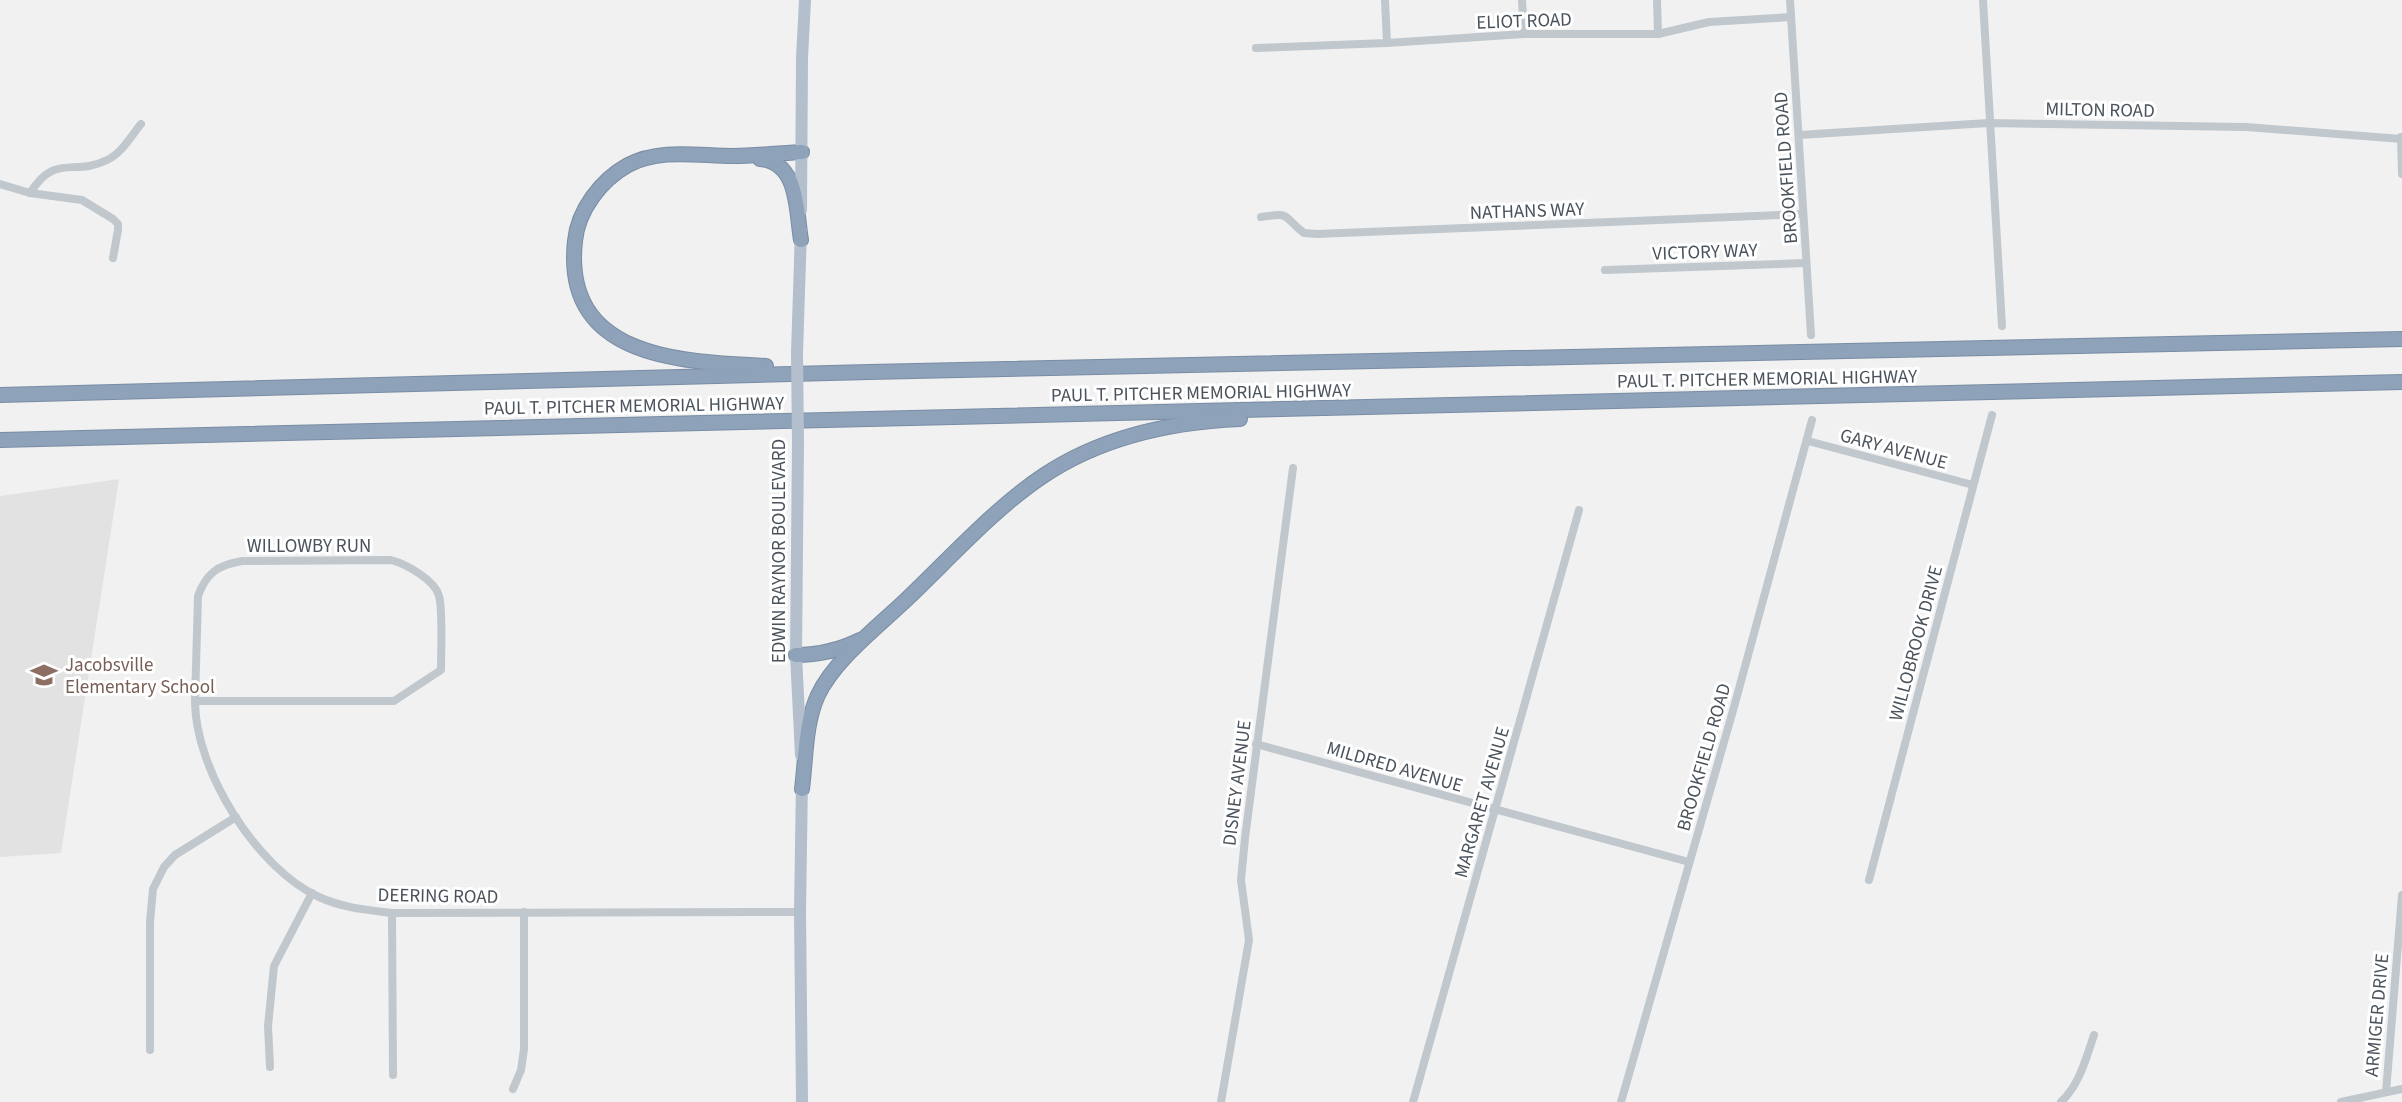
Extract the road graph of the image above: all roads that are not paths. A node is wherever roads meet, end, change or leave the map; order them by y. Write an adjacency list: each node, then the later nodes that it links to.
1 (803, 0): 16 (main road, EDWIN RAYNOR BOULEVARD)
2 (1385, 0): 10 (street)
3 (1522, 0): 8 (street)
4 (1657, 0): 9 (street)
5 (1790, 0): 7 (street, BROOKFIELD ROAD)
6 (1983, 0): 12 (street)
7 (1791, 17): 9 (street, ELIOT ROAD); 14 (street, BROOKFIELD ROAD)
8 (1524, 34): 9 (street, ELIOT ROAD); 10 (street, ELIOT ROAD)
9 (1658, 34)
10 (1387, 43): 11 (street, ELIOT ROAD)
11 (1256, 48)
12 (1988, 123): 14 (street, MILTON ROAD); 15 (street, MILTON ROAD); 27 (street)
13 (141, 124): 20 (street)
14 (1799, 135): 21 (street, BROOKFIELD ROAD)
15 (2401, 138): 18 (street)
16 (802, 152): 17 (highway); 23 (main road, EDWIN RAYNOR BOULEVARD)
17 (735, 156): 23 (highway); 30 (highway)
18 (2402, 174)
19 (0, 184): 20 (street)
20 (30, 193): 24 (street)
21 (1804, 214): 22 (street, NATHANS WAY); 25 (street, BROOKFIELD ROAD)
22 (1261, 217)
23 (801, 240): 42 (main road, EDWIN RAYNOR BOULEVARD, bridge)
24 (113, 258)
25 (1806, 263): 26 (street, VICTORY WAY); 28 (street, BROOKFIELD ROAD)
26 (1605, 270)
27 (2002, 326)
28 (1811, 335)
29 (2402, 339): 30 (highway, PAUL T. PITCHER MEMORIAL HIGHWAY)
30 (869, 372): 32 (highway, PAUL T. PITCHER MEMORIAL HIGHWAY)
31 (2402, 383): 33 (highway, PAUL T. PITCHER MEMORIAL HIGHWAY)
32 (0, 394)
33 (1577, 402): 36 (highway, PAUL T. PITCHER MEMORIAL HIGHWAY); 41 (highway)
34 (1992, 415): 39 (street, WILLOBROOK DRIVE)
35 (1812, 420): 37 (street, BROOKFIELD ROAD)
36 (0, 440)
37 (1808, 441): 39 (street, GARY AVENUE); 48 (street, BROOKFIELD ROAD)
38 (1293, 468): 44 (street, DISNEY AVENUE)
39 (1973, 485): 49 (street, WILLOBROOK DRIVE)
40 (1579, 510): 46 (street, MARGARET AVENUE)
41 (867, 636): 42 (highway); 45 (highway)
42 (796, 655): 45 (main road, EDWIN RAYNOR BOULEVARD)
43 (195, 701): 43 (street, WILLOWBY RUN); 47 (street, DEERING ROAD)
44 (1256, 744): 46 (street, MILDRED AVENUE); 63 (street, DISNEY AVENUE)
45 (802, 789): 53 (main road, EDWIN RAYNOR BOULEVARD)
46 (1495, 810): 48 (street, MILDRED AVENUE); 64 (street, MARGARET AVENUE)
47 (236, 817): 50 (street, DEERING ROAD); 56 (street)
48 (1689, 862): 65 (street, BROOKFIELD ROAD)
49 (1869, 880)
50 (312, 893): 54 (street, DEERING ROAD); 57 (street)
51 (2402, 895): 61 (street, ARMIGER DRIVE)
52 (524, 912): 53 (street, DEERING ROAD); 54 (street, DEERING ROAD); 59 (street)
53 (800, 912): 62 (main road, EDWIN RAYNOR BOULEVARD)
54 (392, 913): 58 (street)
55 (2094, 1035): 66 (street)
56 (150, 1050)
57 (270, 1067)
58 (393, 1075)
59 (513, 1089)
60 (2402, 1089): 61 (street)
61 (2386, 1092): 67 (street, ARMIGER DRIVE)
62 (802, 1102)
63 (1221, 1102)
64 (1413, 1102)
65 (1621, 1102)
66 (2062, 1102)
67 (2341, 1102)

